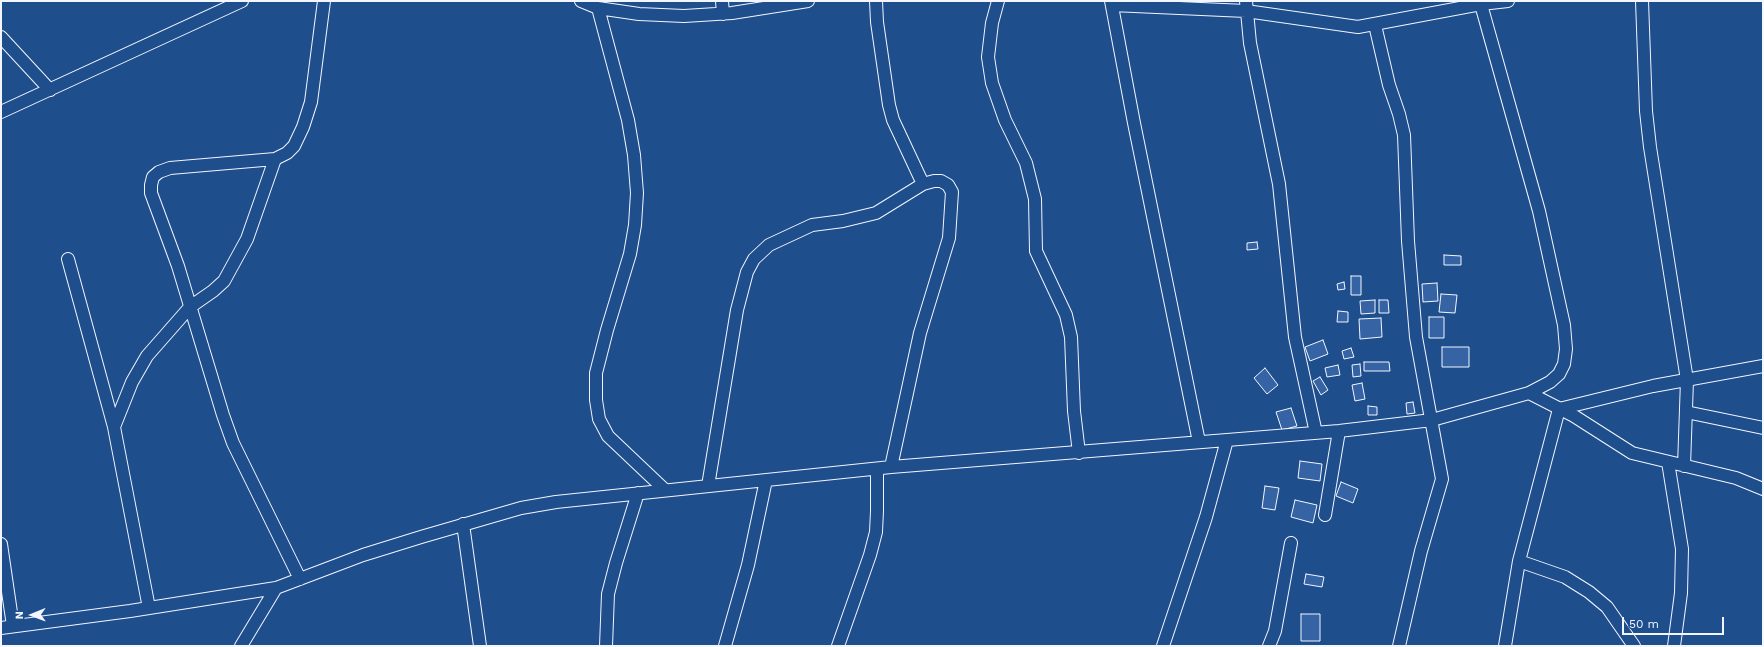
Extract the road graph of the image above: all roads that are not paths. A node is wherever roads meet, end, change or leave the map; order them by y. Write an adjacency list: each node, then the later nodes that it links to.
1 (242, 1): 17 (street)
2 (324, 1): 19 (street)
3 (581, 1): 13 (street)
4 (722, 1): 14 (street)
5 (808, 1): 14 (street)
6 (876, 1): 20 (street)
7 (998, 1): 35 (street)
8 (1508, 1): 10 (street)
9 (1642, 1): 24 (street)
10 (1480, 2): 15 (street); 25 (street)
11 (1112, 3): 12 (street); 34 (street)
12 (1246, 6): 15 (street); 32 (street)
13 (598, 8): 14 (street); 43 (street)
14 (723, 14)
15 (1375, 25): 28 (street)
16 (1, 37): 17 (street)
17 (50, 90): 18 (street)
18 (1, 112)
19 (275, 159): 22 (street); 22 (street)
20 (923, 184): 38 (street); 41 (street)
21 (68, 259): 29 (street)
22 (190, 307): 29 (street); 50 (street)
23 (1763, 366): 24 (street)
24 (1687, 380): 26 (street); 27 (street)
25 (1528, 393): 26 (street); 28 (street)
26 (1559, 409): 36 (street); 49 (street)
27 (1686, 412): 30 (street); 37 (street)
28 (1432, 420): 31 (street); 61 (street)
29 (114, 427): 52 (street)
30 (1763, 428)
31 (1339, 431): 32 (street); 45 (street)
32 (1316, 433): 33 (street)
33 (1227, 440): 34 (street); 59 (street)
34 (1199, 442): 35 (street)
35 (1079, 453): 38 (street)
36 (1668, 462): 37 (street); 64 (street)
37 (1684, 466): 42 (street)
38 (891, 467): 39 (street)
39 (877, 469): 40 (street); 58 (street)
40 (766, 480): 41 (street); 57 (street)
41 (708, 486): 43 (street)
42 (1763, 489)
43 (665, 490): 44 (street)
44 (638, 493): 46 (street); 56 (street)
45 (1325, 515)
46 (463, 524): 50 (street); 55 (street)
47 (1291, 543): 60 (street)
48 (1, 544): 53 (street)
49 (1519, 561): 62 (street); 63 (street)
50 (300, 579): 51 (street)
51 (276, 588): 52 (street); 54 (street)
52 (150, 608): 53 (street)
53 (7, 627)
54 (241, 646)
55 (480, 646)
56 (606, 646)
57 (725, 646)
58 (838, 646)
59 (1163, 646)
60 (1269, 646)
61 (1399, 646)
62 (1505, 646)
63 (1634, 646)
64 (1674, 646)

